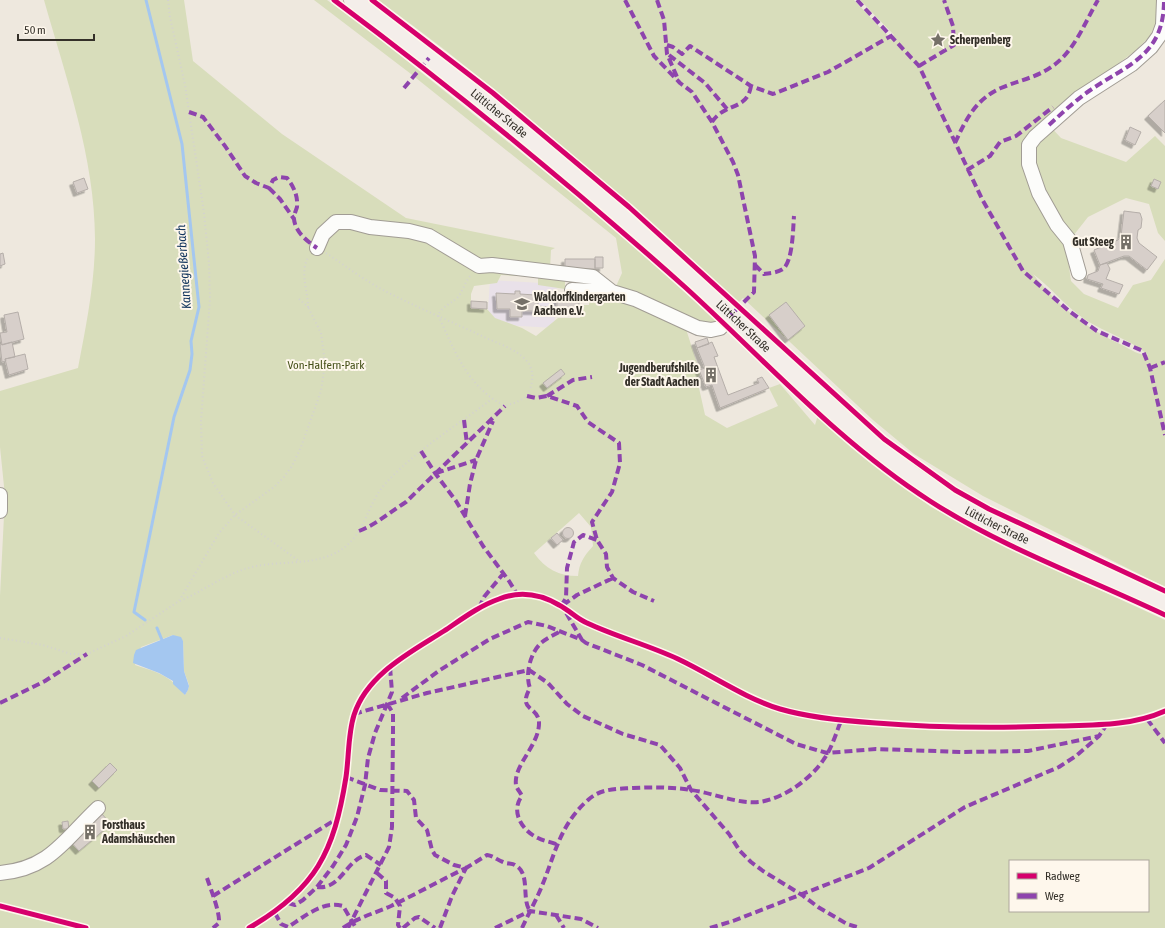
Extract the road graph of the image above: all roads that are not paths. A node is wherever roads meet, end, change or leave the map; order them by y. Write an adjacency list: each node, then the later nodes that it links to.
1 (353, 0): 7 (main road, Lütticher Straße)
2 (1164, 0): 4 (street)
3 (317, 248): 6 (street)
4 (1079, 273)
5 (572, 290): 6 (street)
6 (612, 292): 7 (street)
7 (731, 315): 10 (main road, Lütticher Straße)
8 (0, 495): 9 (street)
9 (0, 511)
10 (1165, 603)
11 (98, 808): 12 (street)
12 (0, 873)

